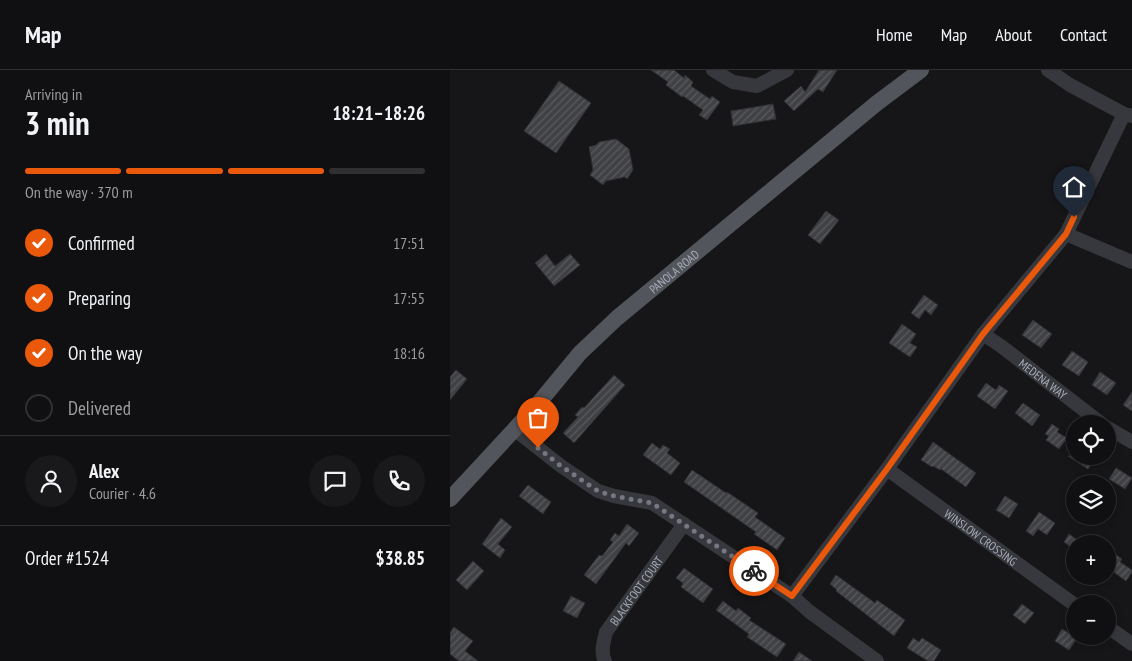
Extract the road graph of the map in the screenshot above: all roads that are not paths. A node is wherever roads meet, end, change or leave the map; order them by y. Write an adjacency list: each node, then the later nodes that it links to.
1 (713, 70): 2 (street)
2 (787, 70)
3 (1048, 70): 5 (street)
4 (918, 71): 10 (main road, PANOLA ROAD)
5 (1128, 115): 6 (street)
6 (1066, 234): 7 (street); 8 (street)
7 (1132, 262)
8 (983, 334): 9 (street, MEDENA WAY); 13 (street)
9 (1090, 415)
10 (514, 430): 14 (main road, PANOLA ROAD); 15 (street)
11 (1116, 433): 12 (street)
12 (1132, 442)
13 (887, 469): 16 (street); 17 (street, WINSLOW CROSSING)
14 (450, 499)
15 (684, 524): 16 (street); 20 (street, BLACKFOOT COURT)
16 (792, 596): 21 (street)
17 (1066, 598)
18 (1116, 633): 19 (street)
19 (1132, 644)
20 (604, 661)
21 (876, 661)

